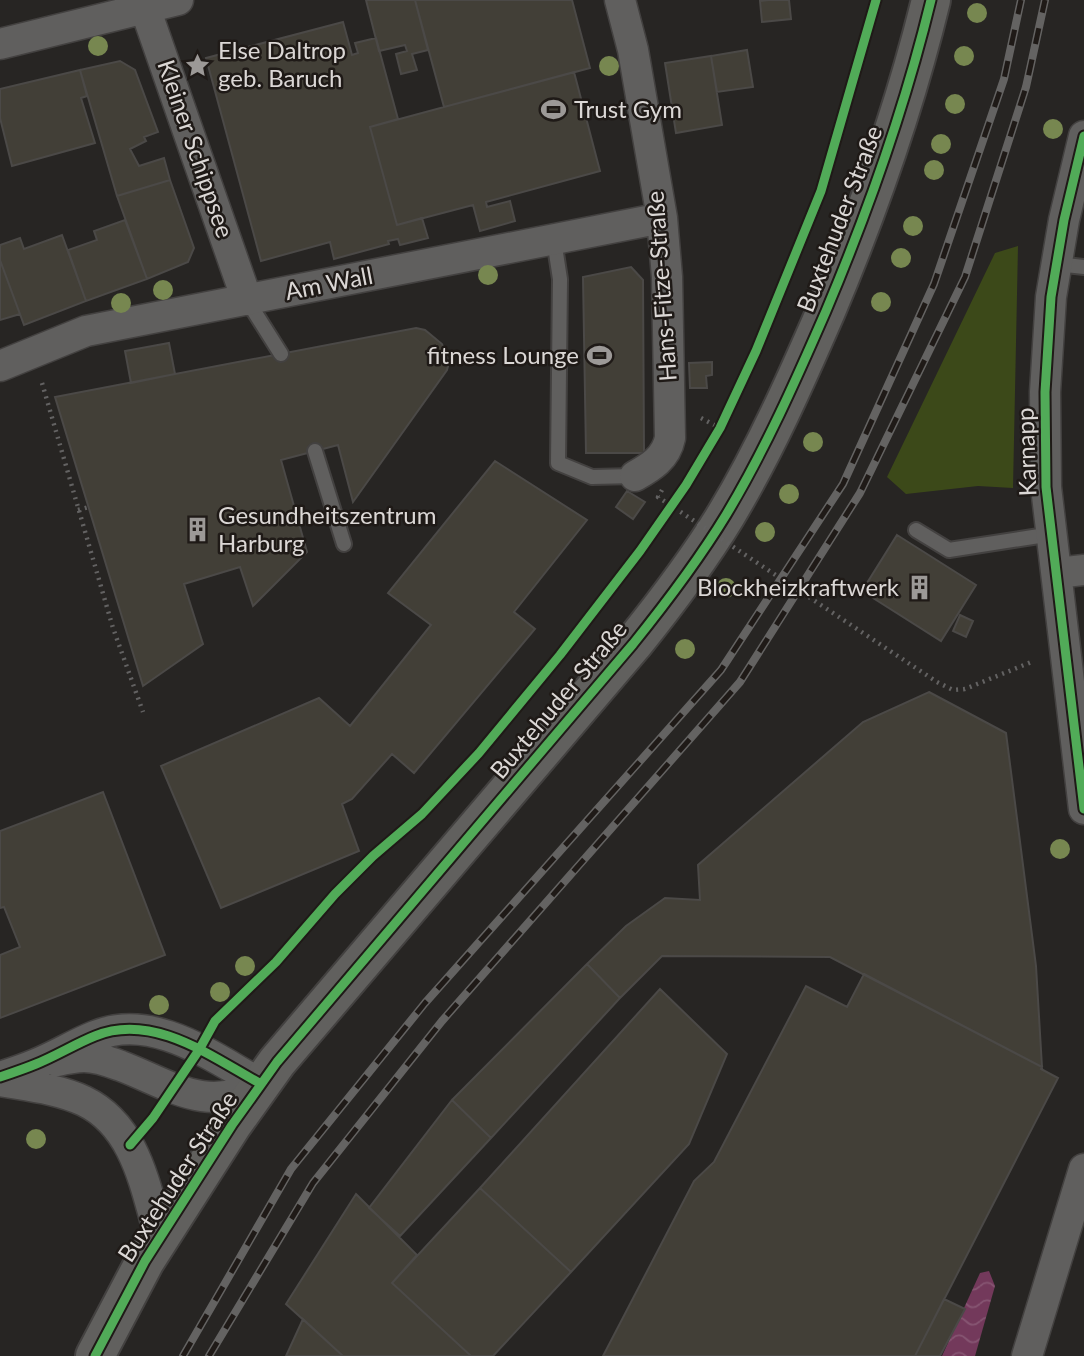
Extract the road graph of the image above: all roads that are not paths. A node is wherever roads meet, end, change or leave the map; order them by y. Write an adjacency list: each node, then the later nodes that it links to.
1 (178, 0): 4 (street)
2 (620, 0): 7 (street, Hans-Fitze-Straße)
3 (931, 0): 23 (main road, Buxtehuder Straße)
4 (143, 4): 5 (street); 10 (street, Kleiner Schippsee)
5 (0, 44)
6 (1084, 136): 9 (street, Karnapp)
7 (662, 218): 8 (street, Am Wall); 14 (street, Hans-Fitze-Straße)
8 (554, 240): 10 (street, Am Wall); 14 (lane)
9 (1070, 266): 16 (street, Karnapp)
10 (247, 300): 11 (lane); 12 (street, Am Wall)
11 (281, 354)
12 (0, 366)
13 (314, 451): 17 (lane)
14 (635, 476)
15 (916, 530): 16 (lane)
16 (1052, 534): 18 (street, Karnapp)
17 (344, 544)
18 (1070, 571): 19 (street, Karnapp)
19 (1079, 733): 20 (street, Karnapp)
20 (1084, 809)
21 (36, 1064): 22 (street); 23 (street); 23 (street)
22 (0, 1079): 25 (street)
23 (261, 1084): 25 (main road, Buxtehuder Straße)
24 (1082, 1182): 27 (street)
25 (160, 1237): 26 (main road, Buxtehuder Straße)
26 (94, 1356)
27 (1027, 1356)

